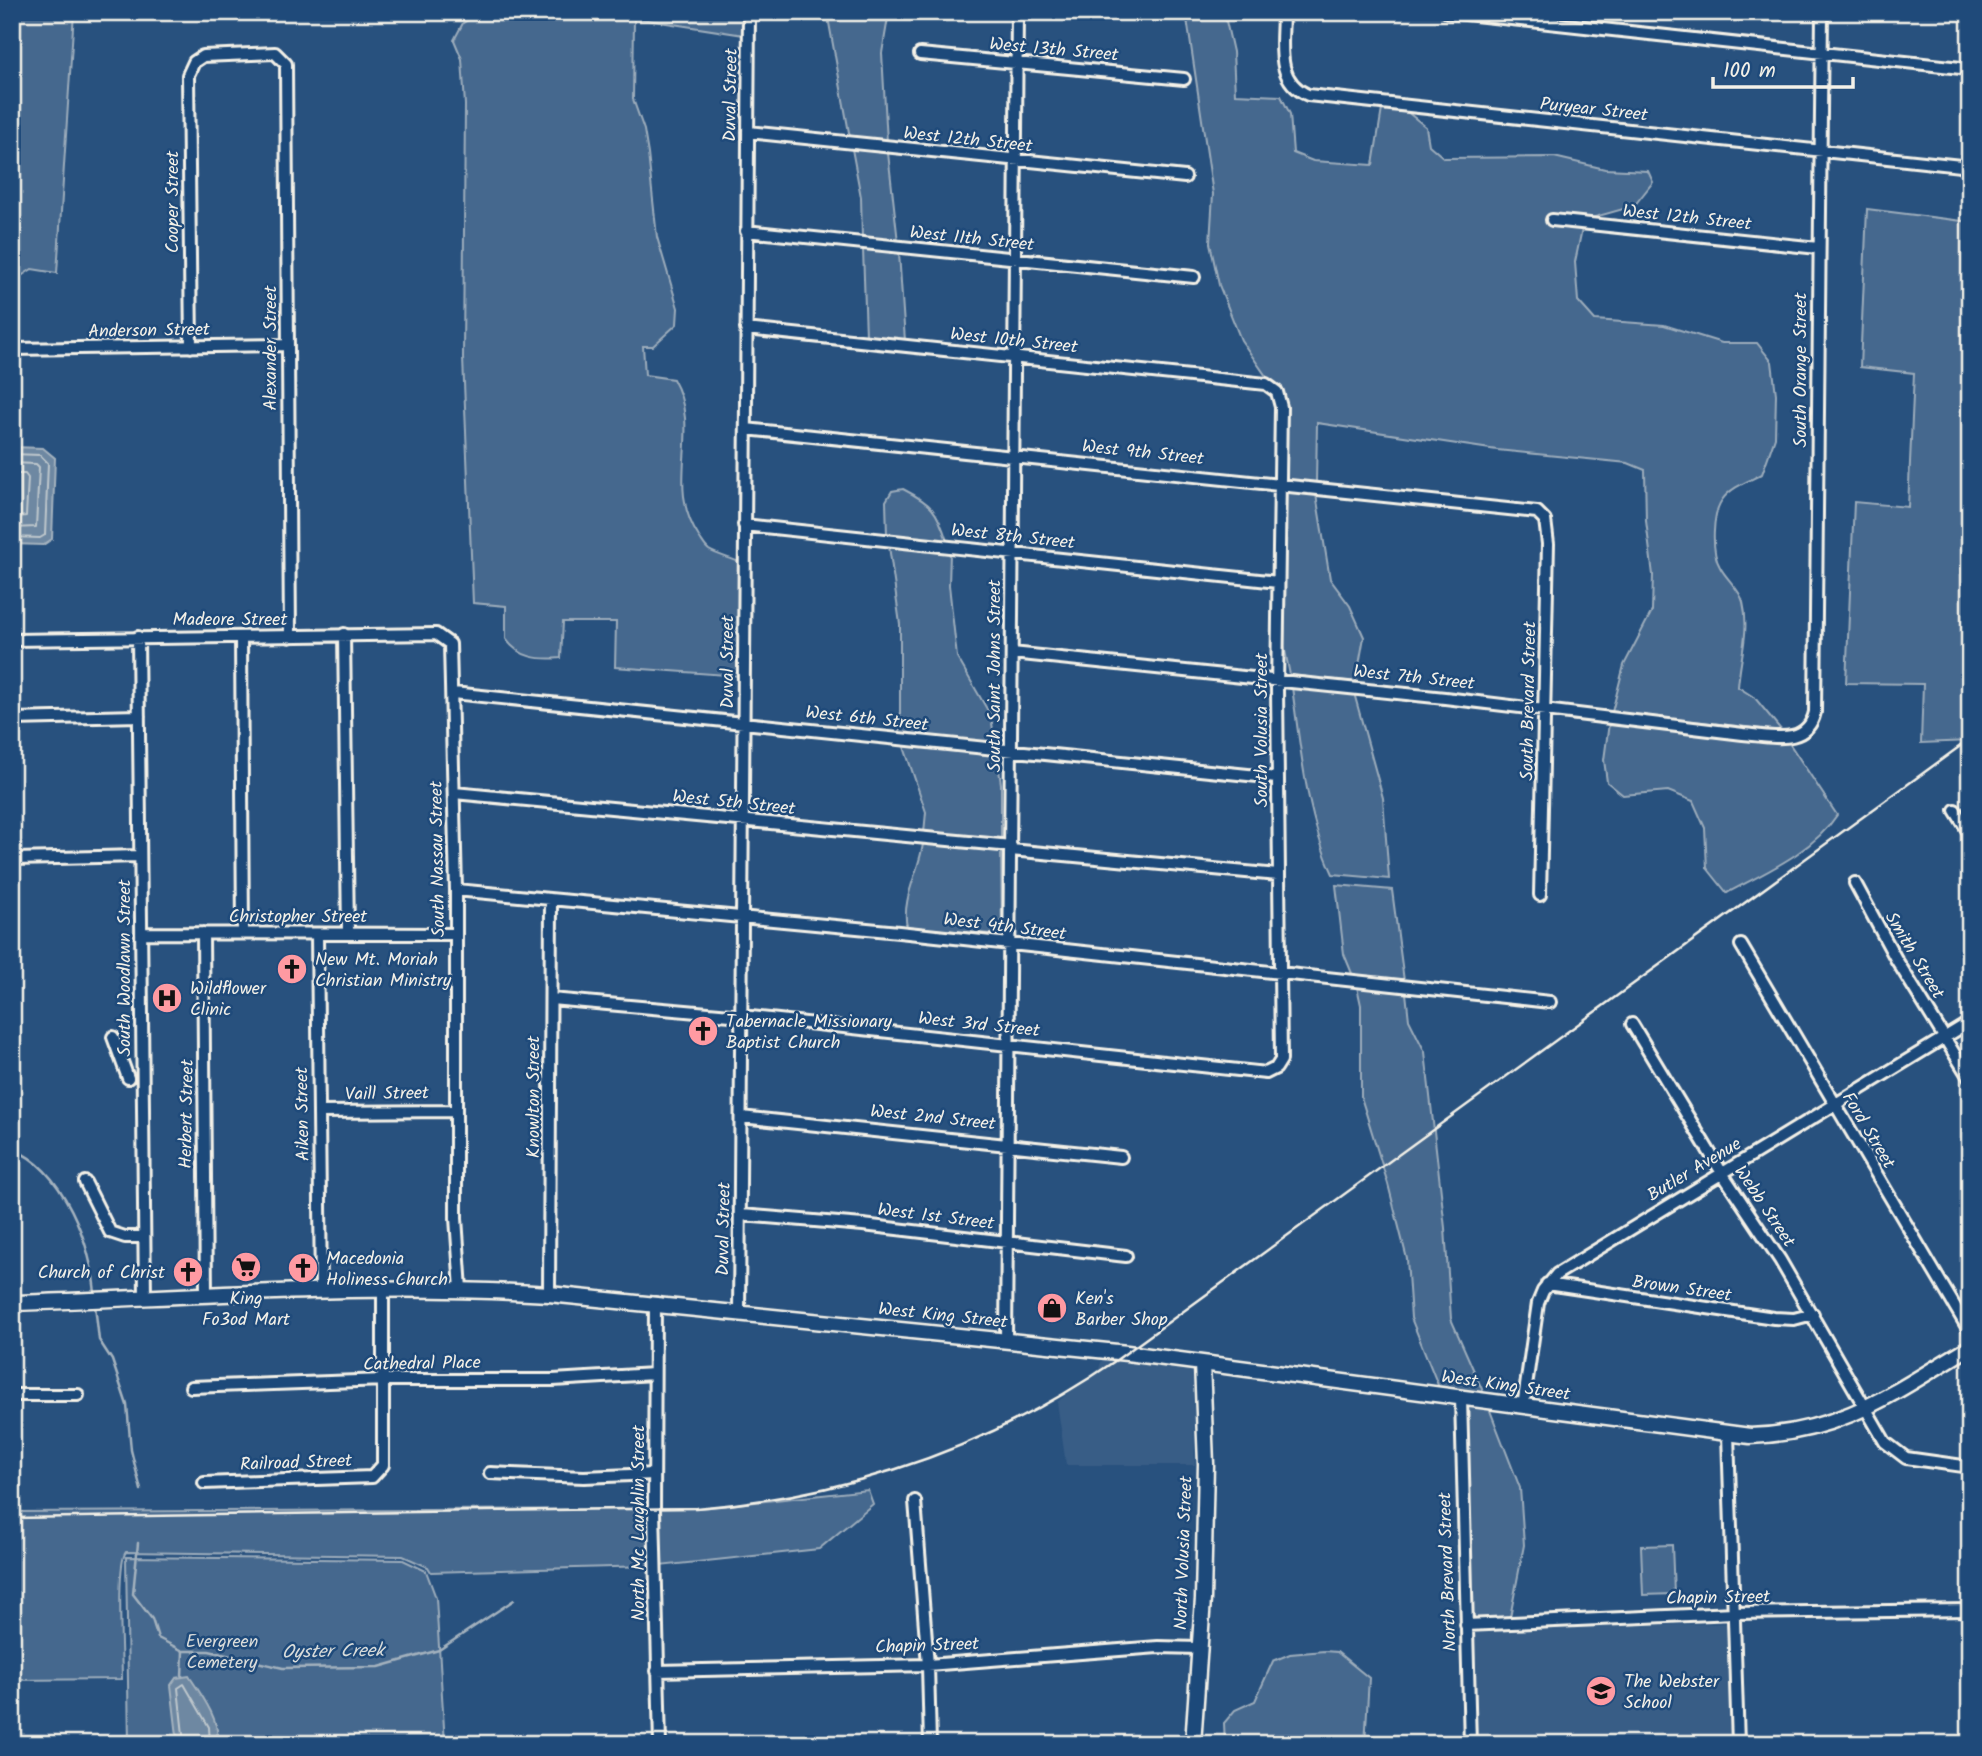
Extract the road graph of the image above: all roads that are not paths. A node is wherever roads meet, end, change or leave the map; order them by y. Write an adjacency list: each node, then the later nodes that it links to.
1 (749, 12): 13 (street, Duval Street)
2 (1017, 12): 10 (street, South Saint Johns Street)
3 (1283, 12): 14 (street, Puryear Street)
4 (1447, 12): 6 (street)
5 (1822, 12): 7 (street, South Orange Street)
6 (1551, 18): 7 (street)
7 (1820, 53): 11 (street); 14 (street, South Orange Street)
8 (920, 54): 10 (street, West 13th Street)
9 (284, 60): 24 (street, Alexander Street); 25 (street, Cooper Street)
10 (1016, 63): 12 (street, West 13th Street); 15 (street, South Saint Johns Street)
11 (1970, 69)
12 (1184, 79)
13 (748, 132): 15 (street, West 12th Street); 19 (street, Duval Street)
14 (1819, 151): 16 (street, Puryear Street); 20 (street, South Orange Street)
15 (1016, 161): 17 (street, West 12th Street); 21 (street, South Saint Johns Street)
16 (1970, 167)
17 (1185, 177)
18 (1552, 220): 20 (street, West 12th Street)
19 (746, 231): 21 (street, West 11th Street); 23 (street, Duval Street)
20 (1818, 248): 49 (street, South Orange Street)
21 (1015, 260): 22 (street, West 11th Street); 27 (street, South Saint Johns Street)
22 (1194, 277)
23 (746, 329): 27 (street, West 10th Street); 29 (street, Duval Street)
24 (286, 345): 25 (street, Anderson Street); 39 (street, Alexander Street)
25 (191, 347): 26 (street, Anderson Street)
26 (12, 349)
27 (1014, 358): 28 (street, West 10th Street); 30 (street, South Saint Johns Street)
28 (1277, 392): 31 (street, South Volusia Street)
29 (746, 429): 30 (street, West 9th Street); 33 (street, Duval Street)
30 (1013, 456): 31 (street, West 9th Street); 34 (street, South Saint Johns Street)
31 (1280, 485): 32 (street, West 9th Street); 35 (street, South Volusia Street)
32 (1536, 512): 45 (street, South Brevard Street)
33 (744, 525): 34 (street, West 8th Street); 48 (street, Duval Street)
34 (1012, 554): 35 (street, West 8th Street); 42 (street, South Saint Johns Street)
35 (1278, 582): 43 (street, South Volusia Street)
36 (344, 634): 39 (street, Madeore Street); 41 (street, Madeore Street); 68 (street)
37 (138, 637): 38 (street, Madeore Street); 40 (street, Madeore Street); 46 (street, South Woodlawn Street)
38 (241, 637): 39 (street, Madeore Street); 67 (street)
39 (290, 637)
40 (12, 640)
41 (447, 640): 44 (street, South Nassau Street)
42 (1012, 653): 43 (street, West 7th Street); 50 (street, South Saint Johns Street)
43 (1278, 680): 45 (street, West 7th Street); 51 (street, South Volusia Street)
44 (453, 693): 48 (street, West 6th Street); 52 (street, South Nassau Street)
45 (1544, 709): 49 (street, West 7th Street); 62 (street, South Brevard Street)
46 (139, 716): 47 (street); 57 (street, South Woodlawn Street)
47 (12, 719)
48 (744, 723): 50 (street, West 6th Street); 54 (street, Duval Street)
49 (1810, 727)
50 (1011, 750): 51 (street, West 6th Street); 56 (street, South Saint Johns Street)
51 (1277, 778): 59 (street, South Volusia Street)
52 (454, 793): 54 (street, West 5th Street); 61 (street, South Nassau Street)
53 (1955, 810): 55 (street)
54 (744, 821): 56 (street, West 5th Street); 64 (street, Duval Street)
55 (1970, 834)
56 (1011, 848): 59 (street, West 5th Street); 71 (street, South Saint Johns Street)
57 (141, 856): 58 (street); 65 (street, South Woodlawn Street)
58 (15, 859)
59 (1278, 875): 73 (street, South Volusia Street)
60 (1855, 883): 80 (street, Smith Street)
61 (456, 890): 63 (street, West 4th Street); 69 (street, South Nassau Street)
62 (1540, 895)
63 (551, 900): 64 (street, West 4th Street); 74 (street, Knowlton Street)
64 (743, 919): 71 (street, West 4th Street); 76 (street, Duval Street)
65 (141, 933): 66 (street, Christopher Street); 94 (street, South Woodlawn Street)
66 (202, 933): 67 (street, Christopher Street); 102 (street, Herbert Street)
67 (243, 933): 70 (street, Christopher Street)
68 (348, 933): 69 (street, Christopher Street); 70 (street, Christopher Street)
69 (456, 934): 86 (street, South Nassau Street)
70 (317, 935): 87 (street, Aiken Street)
71 (1011, 944): 73 (street, West 4th Street); 81 (street, South Saint Johns Street)
72 (1741, 945): 85 (street, Ford Street)
73 (1278, 974): 75 (street, West 4th Street); 82 (street, South Volusia Street)
74 (551, 999): 76 (street, West 3rd Street); 101 (street, Knowlton Street)
75 (1550, 1002)
76 (742, 1016): 81 (street, West 3rd Street); 88 (street, Duval Street)
77 (1970, 1022): 80 (street, Butler Avenue)
78 (1632, 1024): 91 (street, Webb Street)
79 (113, 1037): 83 (street)
80 (1945, 1038): 84 (street, Smith Street); 85 (street, Butler Avenue)
81 (1011, 1045): 82 (street, West 3rd Street); 89 (street, South Saint Johns Street)
82 (1276, 1069)
83 (128, 1078)
84 (1970, 1079)
85 (1833, 1105): 91 (street, Butler Avenue); 108 (street, Ford Street)
86 (456, 1111): 87 (street, Vaill Street); 98 (street, South Nassau Street)
87 (319, 1112): 100 (street, Aiken Street)
88 (741, 1116): 89 (street, West 2nd Street); 93 (street, Duval Street)
89 (1009, 1143): 90 (street, West 2nd Street); 95 (street, South Saint Johns Street)
90 (1121, 1157)
91 (1722, 1173): 97 (street, Butler Avenue); 107 (street, Webb Street)
92 (85, 1182): 94 (street)
93 (741, 1215): 95 (street, West 1st Street); 106 (street, Duval Street)
94 (144, 1237): 103 (street, South Woodlawn Street)
95 (1007, 1242): 96 (street, West 1st Street); 109 (street, South Saint Johns Street)
96 (1126, 1256)
97 (1547, 1284): 107 (street, Brown Street); 118 (street)
98 (461, 1289): 99 (main road, West King Street); 101 (main road, West King Street)
99 (383, 1290): 100 (main road, West King Street); 113 (street)
100 (321, 1292): 102 (main road, West King Street)
101 (549, 1294): 105 (main road, West King Street)
102 (206, 1296): 103 (main road, West King Street)
103 (145, 1298): 104 (main road, West King Street)
104 (12, 1303)
105 (654, 1303): 106 (main road, West King Street); 112 (street, North Mc Laughlin Street)
106 (740, 1312): 109 (main road, West King Street)
107 (1813, 1314): 119 (street, Webb Street)
108 (1970, 1332)
109 (1006, 1341): 111 (main road, West King Street)
110 (1970, 1346): 119 (main road, West King Street)
111 (1202, 1363): 117 (main road, West King Street); 129 (main road, North Volusia Street)
112 (654, 1374): 113 (street, Cathedral Place); 123 (street, North Mc Laughlin Street)
113 (384, 1380): 114 (street, Cathedral Place); 124 (street, Railroad Street)
114 (191, 1387)
115 (12, 1395): 116 (street)
116 (78, 1395)
117 (1461, 1398): 118 (main road, West King Street); 128 (street, North Brevard Street)
118 (1523, 1407): 120 (main road, West King Street)
119 (1866, 1409): 120 (main road, West King Street); 121 (street, Webb Street)
120 (1728, 1434): 127 (street)
121 (1970, 1467)
122 (490, 1473): 123 (street)
123 (654, 1474): 131 (street, North Mc Laughlin Street)
124 (204, 1483)
125 (915, 1501): 130 (street)
126 (1970, 1610): 127 (street, Chapin Street)
127 (1734, 1613): 128 (street, Chapin Street); 136 (street)
128 (1466, 1625): 135 (street, North Brevard Street)
129 (1199, 1648): 130 (street, Chapin Street); 134 (main road, North Volusia Street)
130 (928, 1665): 131 (street, Chapin Street); 133 (street)
131 (657, 1671): 132 (street, North Mc Laughlin Street)
132 (660, 1744)
133 (930, 1744)
134 (1193, 1744)
135 (1470, 1744)
136 (1738, 1744)

